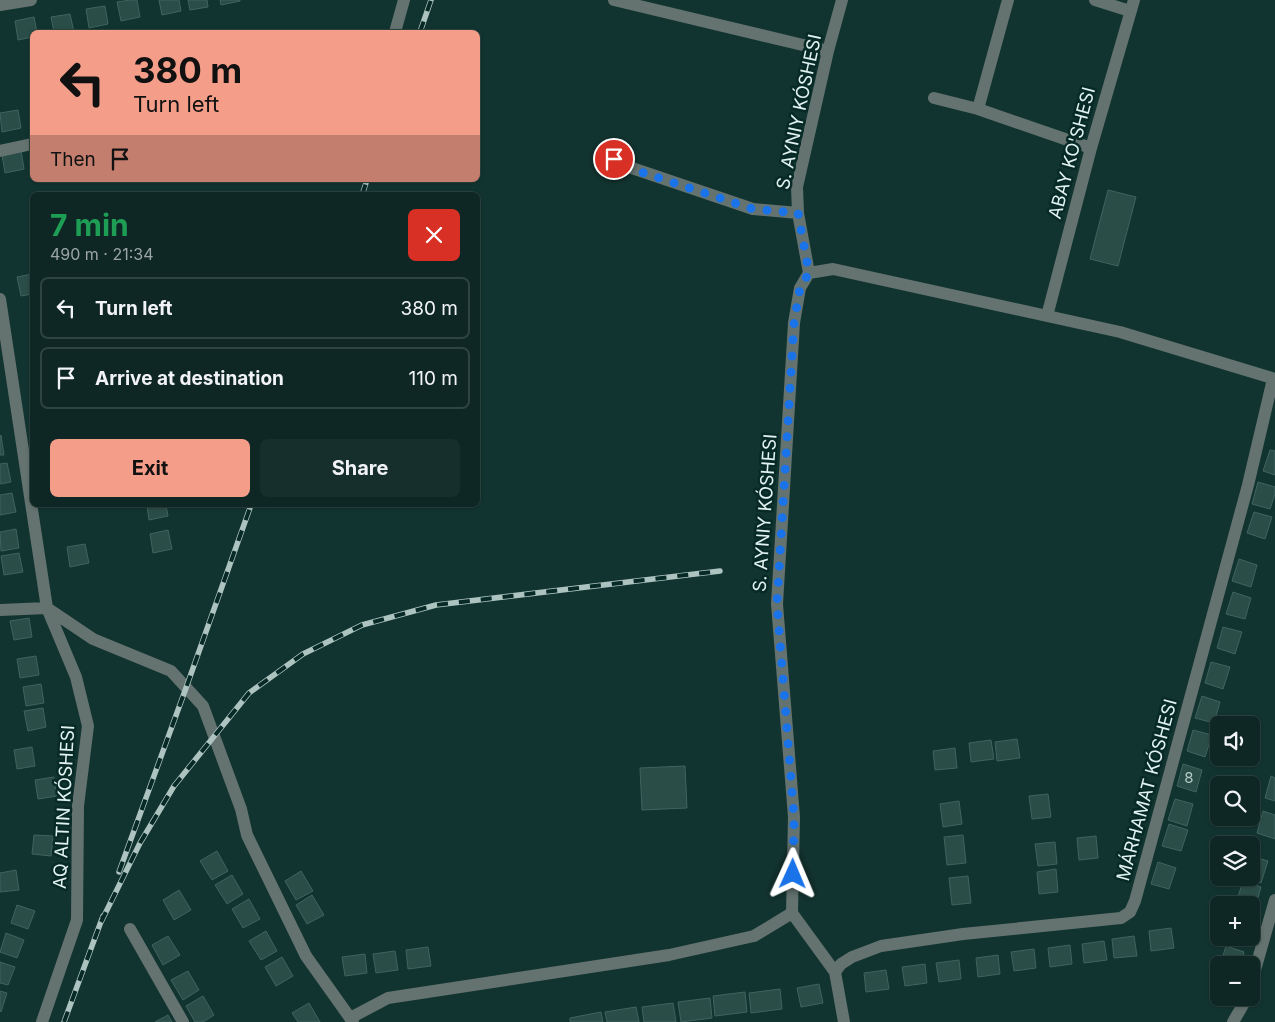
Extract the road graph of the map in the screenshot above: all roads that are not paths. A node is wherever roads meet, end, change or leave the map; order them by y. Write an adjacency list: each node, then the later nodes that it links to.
1 (31, 0): 7 (street)
2 (404, 0): 9 (street)
3 (614, 0): 10 (street)
4 (842, 0): 10 (street, S. AYNIY KÓSHESI)
5 (1008, 0): 12 (street)
6 (1095, 0): 8 (street)
7 (0, 5)
8 (1132, 5): 14 (street, ABAY KO'SHESI)
9 (396, 30)
10 (828, 51): 17 (street, S. AYNIY KÓSHESI)
11 (934, 98): 12 (street)
12 (978, 109): 14 (street)
13 (30, 144): 15 (street)
14 (1091, 148): 20 (street, ABAY KO'SHESI)
15 (0, 150)
16 (602, 152): 17 (street)
17 (798, 213): 18 (street, S. AYNIY KÓSHESI)
18 (809, 273): 20 (street); 27 (street, S. AYNIY KÓSHESI)
19 (0, 299): 22 (street, AQ ALTIN KÓSHESI)
20 (1047, 316): 21 (street)
21 (1274, 379): 30 (street, MÁRHAMAT KÓSHESI)
22 (30, 496)
23 (32, 507): 24 (street, AQ ALTIN KÓSHESI)
24 (47, 608): 25 (street); 32 (street); 33 (street, AQ ALTIN KÓSHESI)
25 (0, 610)
26 (1275, 900): 29 (street)
27 (792, 912): 30 (street); 32 (street)
28 (130, 929): 34 (street)
29 (1259, 956)
30 (835, 972): 35 (street)
31 (1242, 1006): 36 (street)
32 (352, 1020)
33 (42, 1022)
34 (183, 1022)
35 (844, 1022)
36 (1233, 1022)

